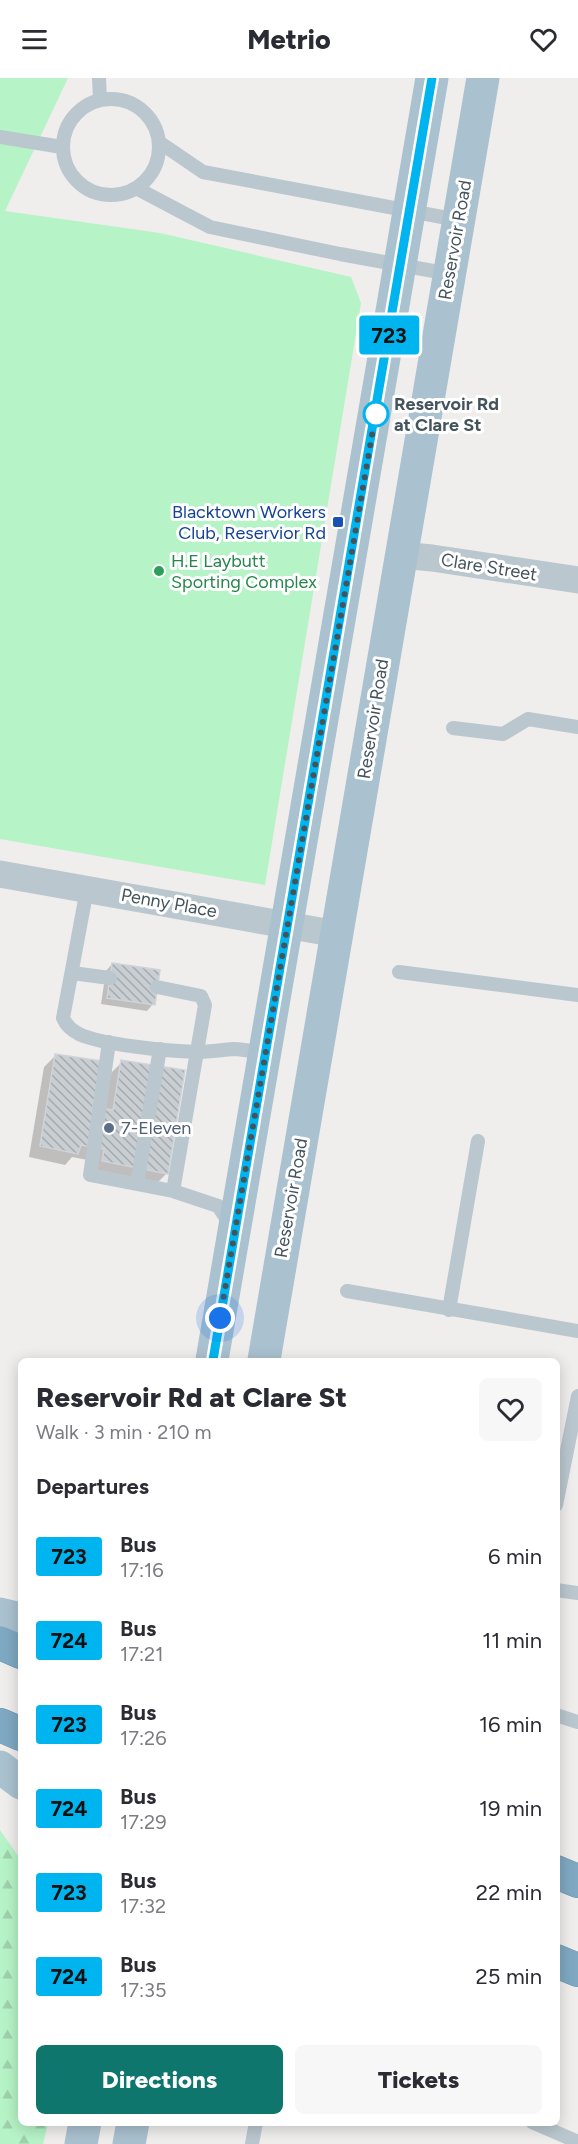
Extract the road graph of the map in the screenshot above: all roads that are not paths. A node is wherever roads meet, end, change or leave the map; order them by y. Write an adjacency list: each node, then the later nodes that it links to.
1 (99, 78): 4 (lane)
2 (432, 78): 9 (main road)
3 (483, 78): 10 (main road, Reservoir Road)
4 (100, 100): 6 (lane); 7 (lane)
5 (0, 137): 7 (lane)
6 (159, 142): 8 (lane); 9 (lane)
7 (62, 147): 8 (lane)
8 (136, 188): 11 (lane)
9 (411, 212): 10 (lane); 11 (main road)
10 (459, 220): 12 (main road, Reservoir Road)
11 (401, 265): 12 (lane); 19 (main road)
12 (450, 274): 13 (main road, Reservoir Road)
13 (400, 555): 14 (street, Clare Street); 20 (main road, Reservoir Road)
14 (578, 580)
15 (578, 727): 16 (lane)
16 (453, 728)
17 (0, 874): 18 (street, Penny Place)
18 (87, 889): 19 (street, Penny Place); 22 (lane)
19 (288, 924): 20 (street, Penny Place); 28 (main road)
20 (337, 934): 38 (main road, Reservoir Road)
21 (399, 972): 25 (lane)
22 (72, 974): 23 (lane); 26 (lane)
23 (110, 978)
24 (157, 987): 29 (lane)
25 (578, 995)
26 (109, 1042): 27 (lane); 31 (lane)
27 (160, 1049): 29 (lane); 31 (lane)
28 (266, 1051): 29 (lane); 33 (main road)
29 (198, 1052): 32 (lane)
30 (478, 1141): 35 (lane)
31 (137, 1183): 32 (lane)
32 (173, 1191): 33 (lane)
33 (236, 1233): 37 (main road)
34 (347, 1291): 35 (lane)
35 (449, 1310): 36 (lane)
36 (578, 1331)
37 (213, 1358)
38 (264, 1358)
39 (578, 1396): 40 (lane)
40 (560, 1485)
41 (560, 1591): 42 (lane)
42 (578, 1593)
43 (0, 1614): 44 (main road)
44 (18, 1618)
45 (0, 1643): 46 (highway)
46 (18, 1651)
47 (560, 1716): 48 (lane)
48 (578, 1722)
49 (0, 1725): 50 (highway)
50 (18, 1733)
51 (0, 1767): 52 (main road)
52 (18, 1781)
53 (560, 1874): 54 (highway)
54 (578, 1881)
55 (560, 1963): 56 (highway)
56 (578, 1970)
57 (84, 2126): 62 (main road)
58 (132, 2126): 63 (main road)
59 (255, 2126): 64 (lane)
60 (541, 2126): 61 (lane)
61 (578, 2142)
62 (81, 2144)
63 (129, 2144)
64 (252, 2144)

